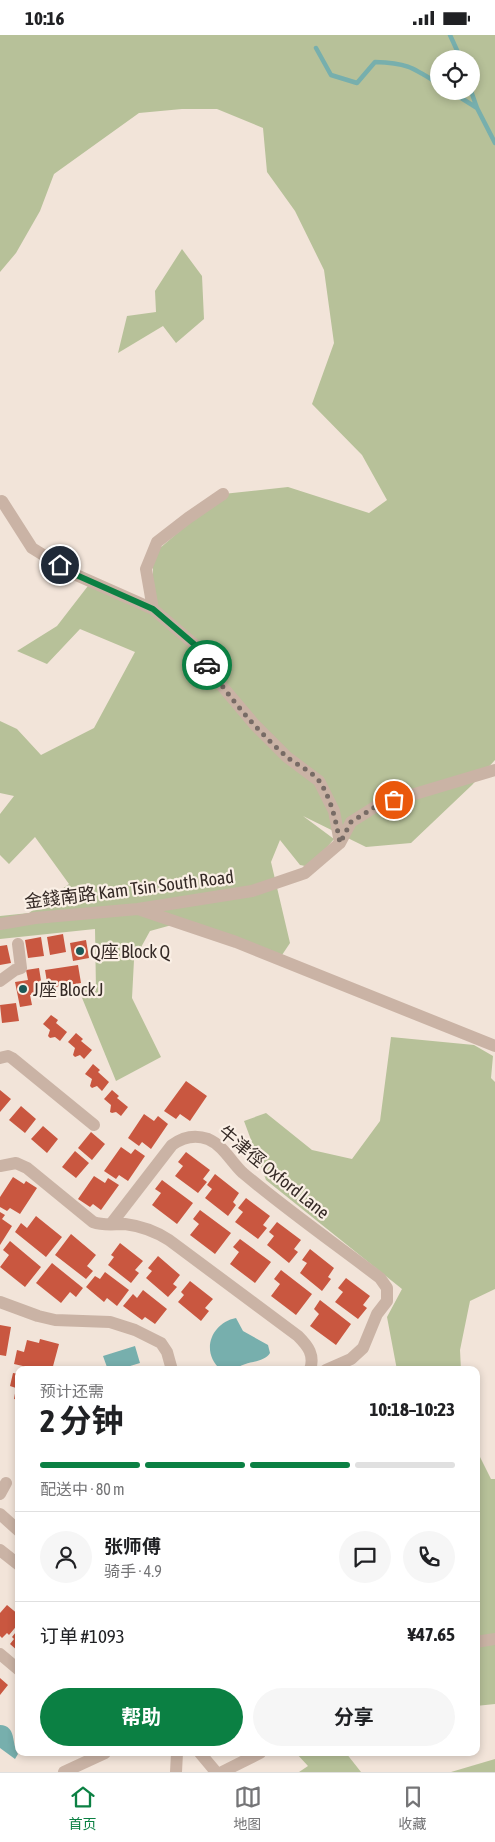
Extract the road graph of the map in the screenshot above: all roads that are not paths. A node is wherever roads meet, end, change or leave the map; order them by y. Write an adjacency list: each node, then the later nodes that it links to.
1 (223, 494): 3 (street)
2 (2, 501): 3 (street)
3 (153, 609): 5 (street)
4 (495, 770): 5 (street, 金錢南路 Kam Tsin South Road)
5 (340, 843): 6 (street, 金錢南路 Kam Tsin South Road)
6 (138, 909): 7 (street, 金錢南路 Kam Tsin South Road); 10 (street)
7 (0, 924)
8 (18, 944): 9 (street)
9 (0, 981)
10 (495, 1046)
11 (0, 1058): 12 (street)
12 (94, 1125)
13 (0, 1166): 14 (street)
14 (111, 1224): 17 (street); 18 (street, 牛津徑 Oxford Lane)
15 (0, 1302): 16 (street)
16 (171, 1366)
17 (311, 1366)
18 (335, 1366)
19 (0, 1514): 20 (street)
20 (15, 1527)
21 (0, 1550): 22 (street)
22 (15, 1562)
23 (495, 1639): 24 (street)
24 (480, 1641)
25 (0, 1654): 26 (street)
26 (15, 1667)
27 (99, 1756): 31 (street)
28 (177, 1756): 32 (street)
29 (203, 1756): 33 (street)
30 (254, 1756): 34 (street)
31 (64, 1772)
32 (176, 1772)
33 (216, 1772)
34 (222, 1772)

